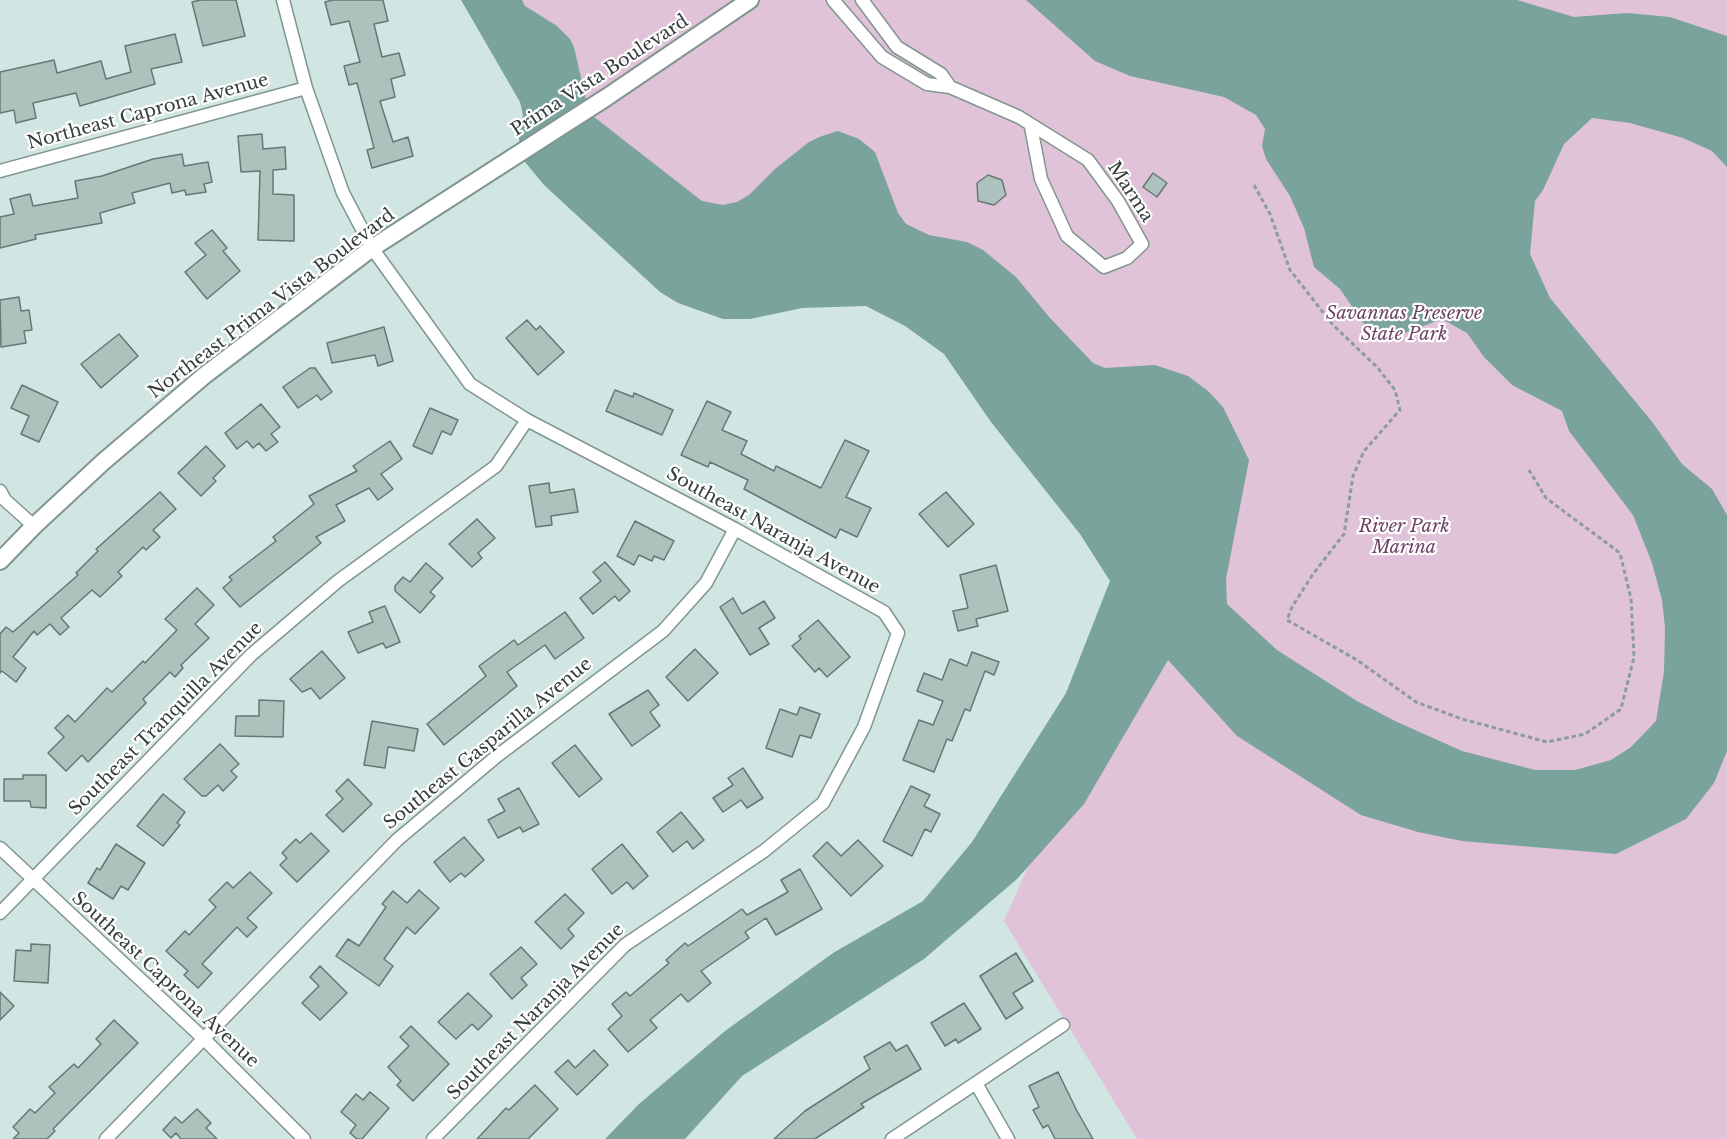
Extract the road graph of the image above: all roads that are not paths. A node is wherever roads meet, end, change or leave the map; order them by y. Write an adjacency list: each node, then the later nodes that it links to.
1 (283, 0): 7 (street, Southeast Naranja Avenue)
2 (750, 0): 9 (main road, Prima Vista Boulevard)
3 (833, 0): 5 (street, Marma)
4 (866, 5): 5 (street); 6 (street, Marma)
5 (854, 24): 6 (street, Marma)
6 (950, 87): 8 (street, Marma)
7 (306, 88): 10 (street, Northeast Caprona Avenue); 11 (street, Southeast Naranja Avenue)
8 (1031, 127): 8 (street, Marma)
9 (500, 165): 11 (main road, Northeast Prima Vista Boulevard)
10 (0, 171)
11 (372, 248): 12 (street, Southeast Naranja Avenue); 14 (main road, Northeast Prima Vista Boulevard)
12 (527, 420): 15 (street, Southeast Naranja Avenue); 18 (street, Southeast Tranquilla Avenue)
13 (0, 491): 14 (street)
14 (33, 526): 16 (main road, Northeast Prima Vista Boulevard)
15 (735, 529): 21 (street, Southeast Gasparilla Avenue); 25 (street, Southeast Naranja Avenue)
16 (0, 561)
17 (0, 848): 18 (street, Southeast Caprona Avenue)
18 (32, 880): 19 (street, Southeast Tranquilla Avenue); 21 (street, Southeast Caprona Avenue)
19 (0, 913)
20 (1064, 1025): 22 (street)
21 (204, 1039): 23 (street, Southeast Gasparilla Avenue); 24 (street, Southeast Caprona Avenue)
22 (977, 1085): 26 (street); 27 (street)
23 (106, 1139)
24 (304, 1139)
25 (433, 1139)
26 (892, 1139)
27 (1008, 1139)

